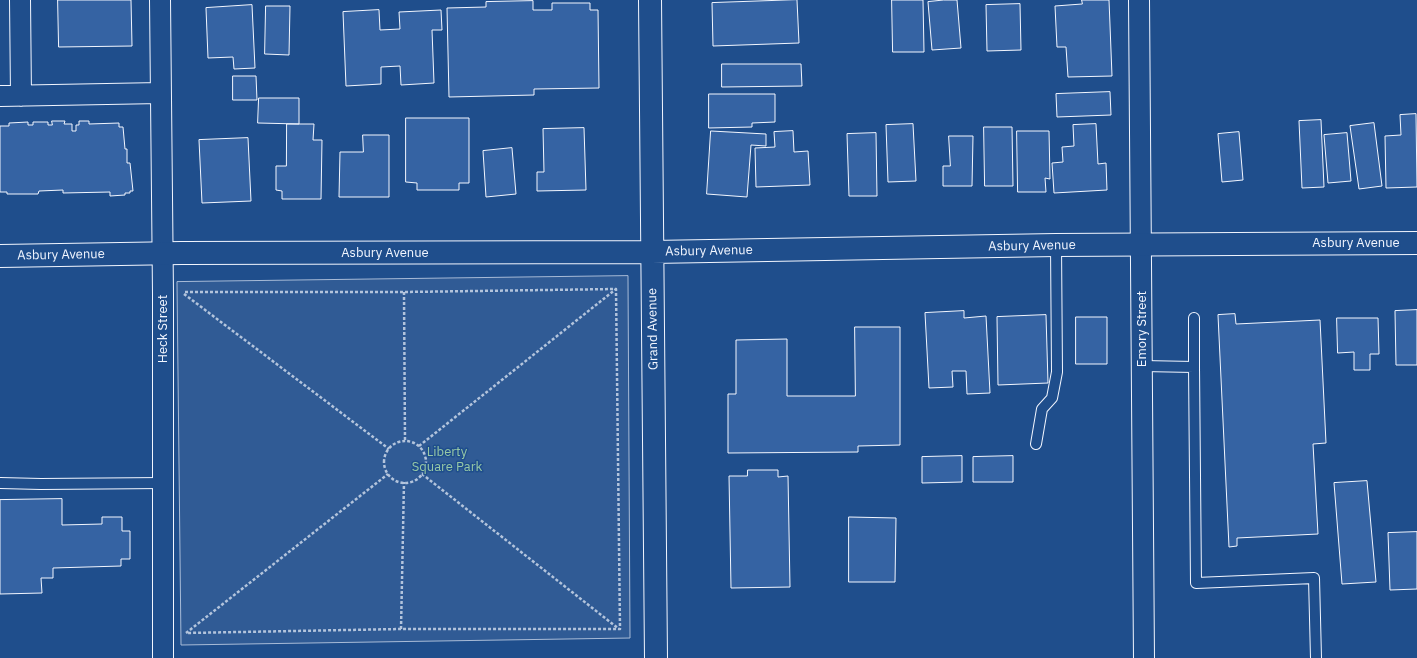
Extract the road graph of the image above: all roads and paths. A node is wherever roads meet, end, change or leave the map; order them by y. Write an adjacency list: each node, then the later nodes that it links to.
1 (20, 0): 7 (street)
2 (160, 0): 5 (street, Heck Street)
3 (650, 0): 11 (street, Grand Avenue)
4 (1139, 0): 9 (street, Emory Street)
5 (160, 93): 7 (street); 12 (street, Heck Street)
6 (0, 96): 7 (street)
7 (21, 96)
8 (1417, 242): 9 (street, Asbury Avenue)
9 (1142, 245): 10 (street, Asbury Avenue); 19 (street, Emory Street)
10 (1056, 246): 11 (street, Asbury Avenue); 22 (lane)
11 (652, 252): 12 (street, Asbury Avenue); 35 (street, Grand Avenue)
12 (162, 254): 13 (street, Asbury Avenue); 29 (street, Heck Street)
13 (0, 256)
14 (616, 289): 16 (path); 23 (path); 32 (path)
15 (182, 292): 16 (path); 17 (path); 24 (path)
16 (404, 292): 21 (path)
17 (182, 300)
18 (1194, 318): 20 (lane)
19 (1143, 366): 20 (lane); 36 (street, Emory Street)
20 (1194, 367): 37 (lane)
21 (405, 441): 23 (path); 24 (path)
22 (1036, 444)
23 (419, 446): 26 (path)
24 (389, 449): 25 (path)
25 (388, 474): 27 (path); 33 (path)
26 (422, 474): 27 (path); 32 (path)
27 (404, 482): 31 (path)
28 (0, 483): 29 (lane)
29 (163, 483): 34 (street, Heck Street)
30 (186, 625): 33 (path)
31 (401, 629): 32 (path); 33 (path)
32 (620, 629)
33 (186, 633)
34 (163, 658)
35 (656, 658)
36 (1144, 658)
37 (1316, 658)

